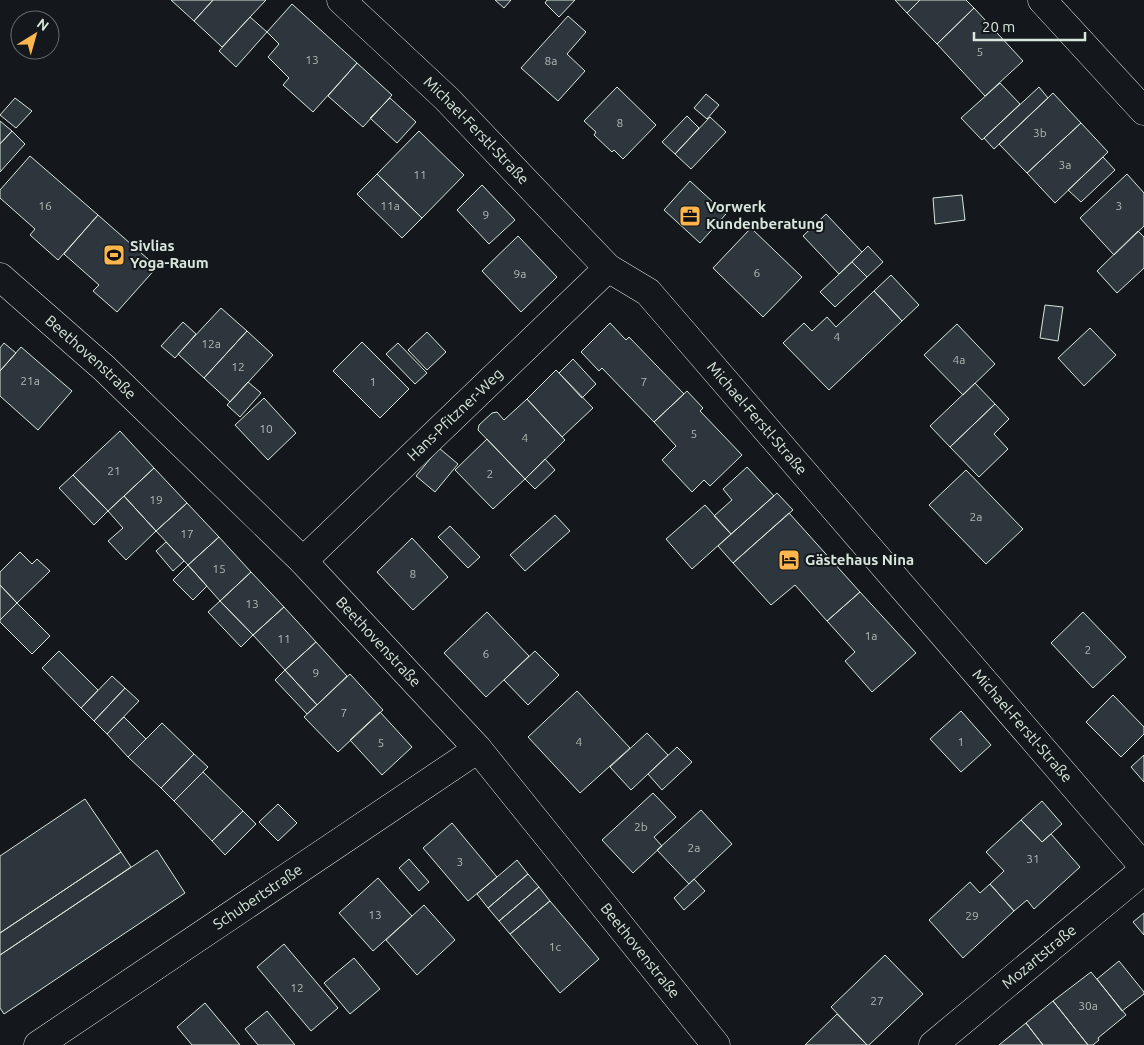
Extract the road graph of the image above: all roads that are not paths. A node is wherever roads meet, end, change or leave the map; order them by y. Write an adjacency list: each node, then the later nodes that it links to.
1 (341, 0): 4 (street, Michael-Ferstl-Straße)
2 (1042, 0): 3 (street)
3 (1144, 111)
4 (608, 268): 6 (street, Hans-Pfitzner-Weg); 8 (street, Michael-Ferstl-Straße)
5 (0, 277): 6 (street, Beethovenstraße)
6 (303, 561): 7 (street, Beethovenstraße)
7 (478, 749): 9 (street, Schubertstraße); 10 (street, Beethovenstraße)
8 (1144, 868): 11 (street, Mozartstraße)
9 (38, 1045)
10 (716, 1045)
11 (933, 1045)

